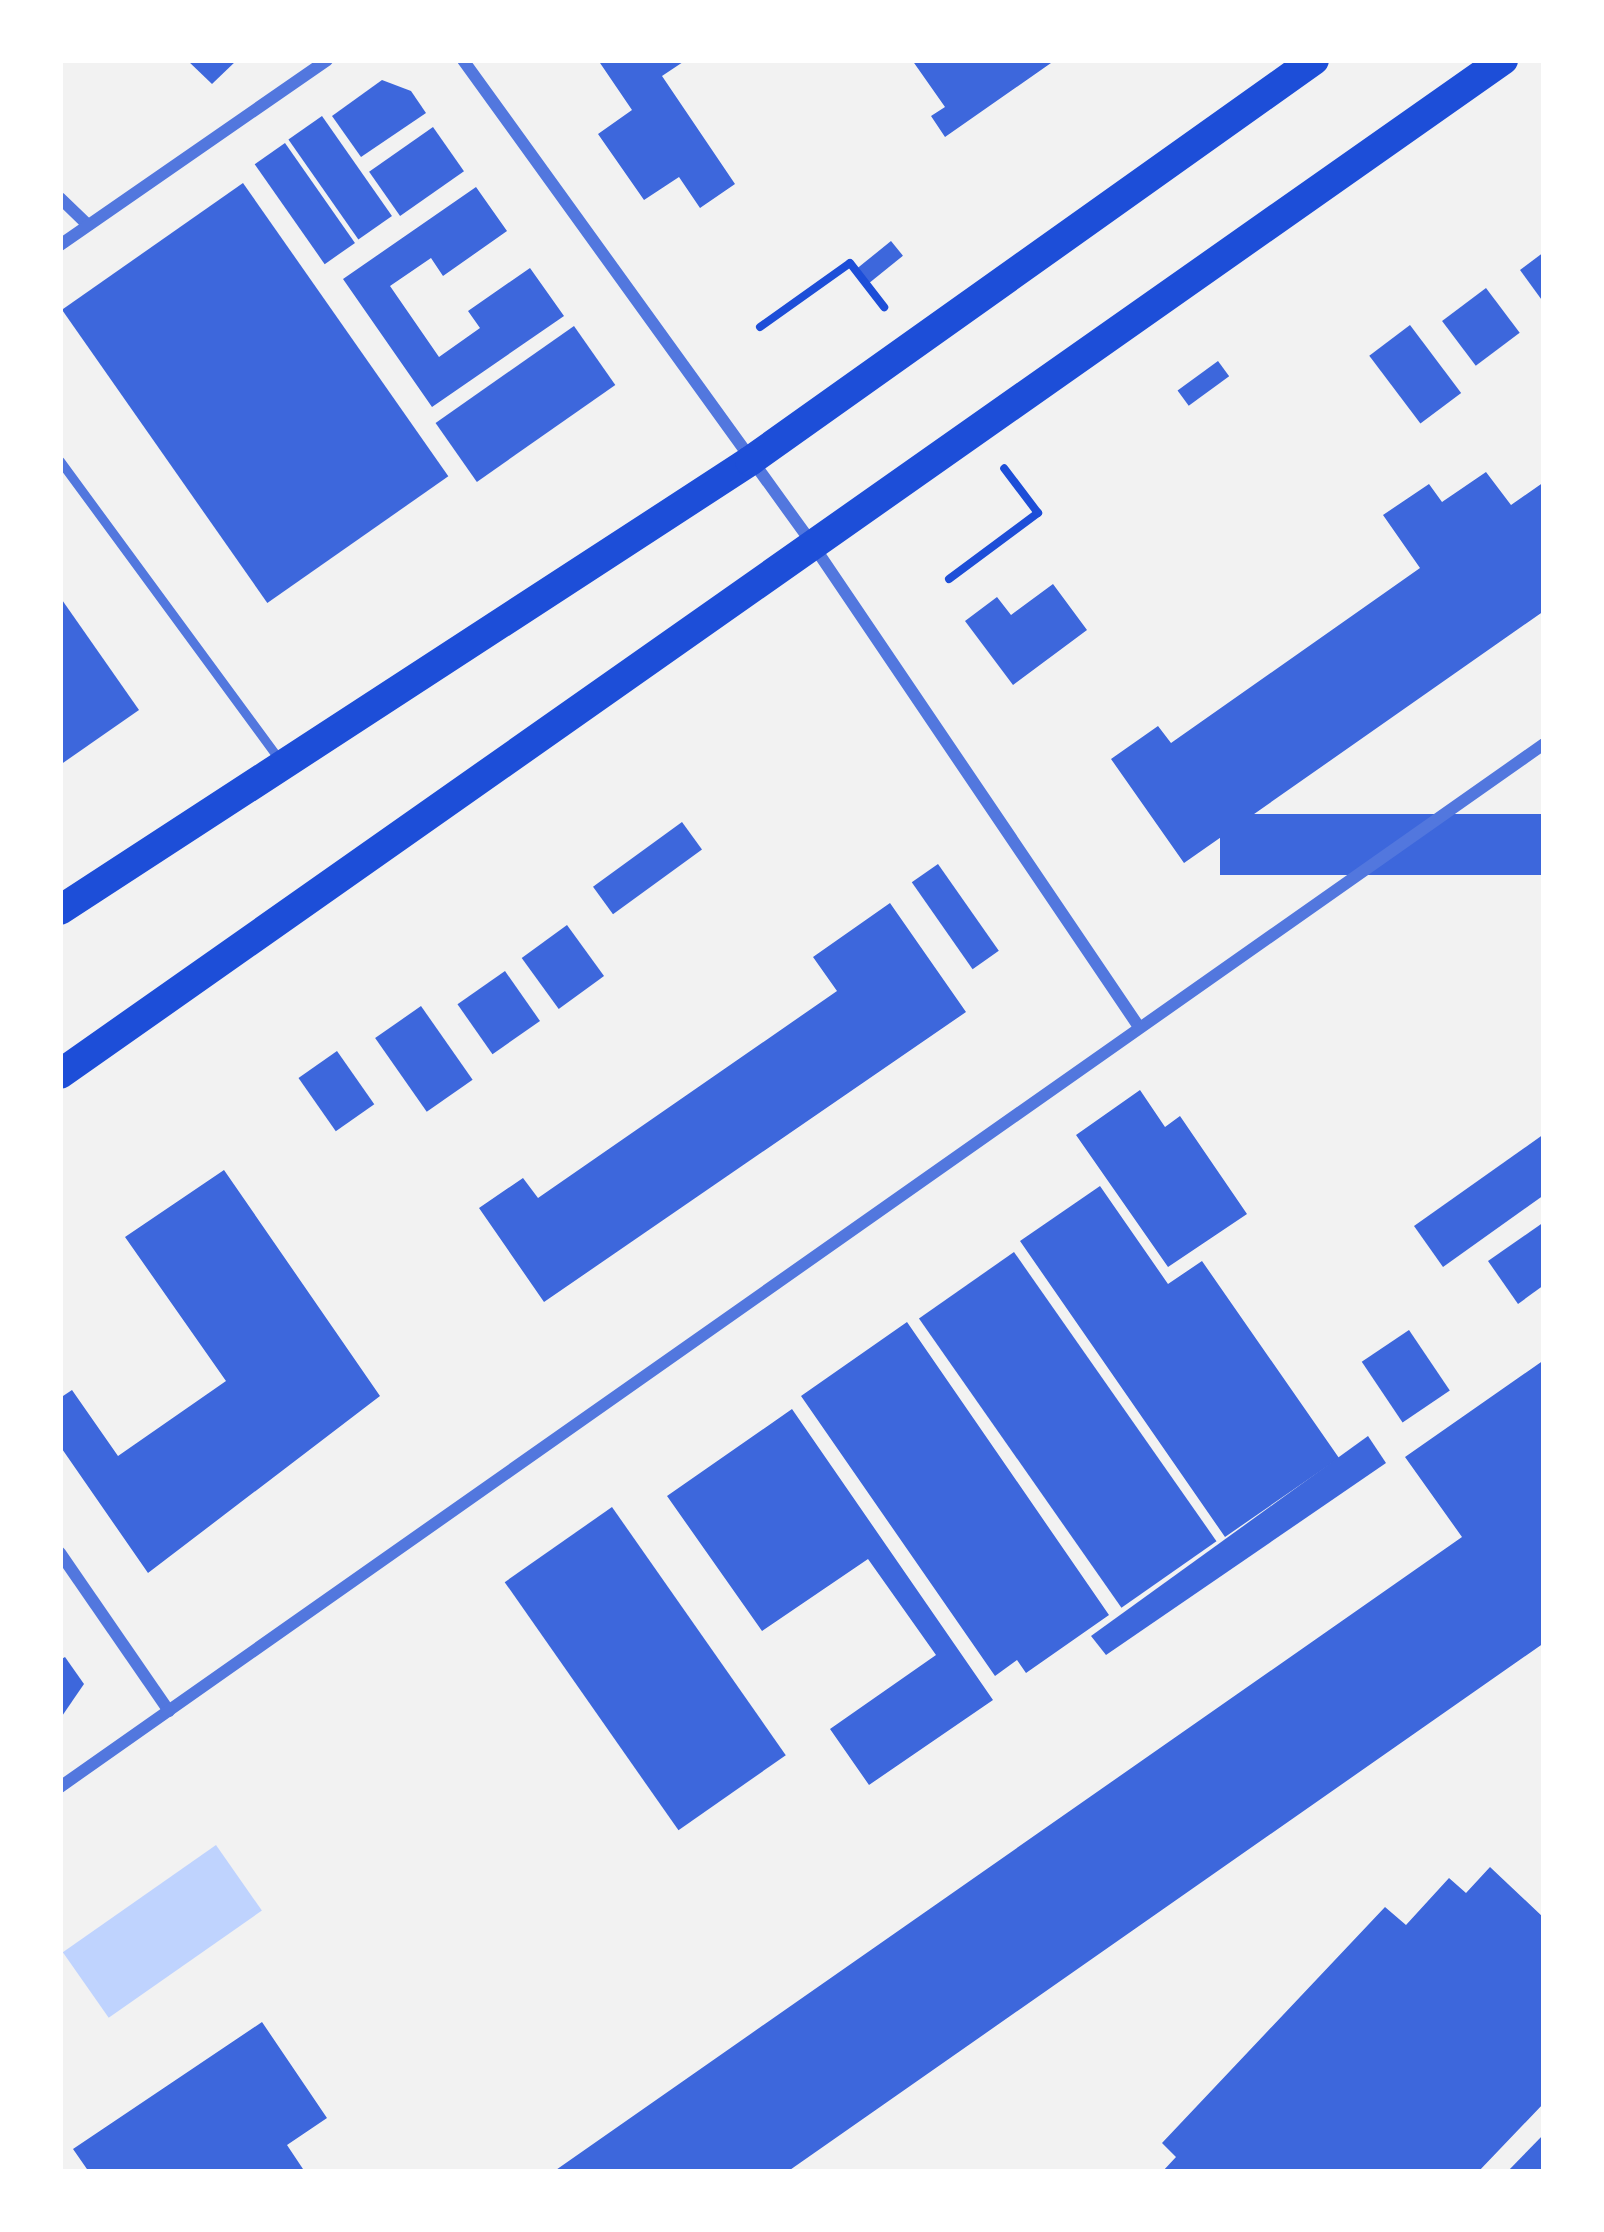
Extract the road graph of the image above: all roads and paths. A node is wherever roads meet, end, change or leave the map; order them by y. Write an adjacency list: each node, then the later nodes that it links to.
1 (328, 60): 6 (street)
2 (463, 60): 12 (street)
3 (1314, 60): 12 (main road)
4 (1503, 60): 13 (main road)
5 (60, 198): 6 (street)
6 (88, 225): 7 (street)
7 (60, 245)
8 (890, 316): 9 (path)
9 (760, 327)
10 (998, 460): 14 (path)
11 (60, 461): 16 (lane)
12 (750, 461): 13 (street); 16 (main road)
13 (811, 542): 18 (street); 19 (main road)
14 (950, 579)
15 (1544, 744): 18 (street)
16 (283, 764): 17 (main road)
17 (60, 910)
18 (1137, 1024): 21 (street)
19 (60, 1074)
20 (60, 1553): 21 (street)
21 (169, 1711): 22 (street)
22 (60, 1787)

